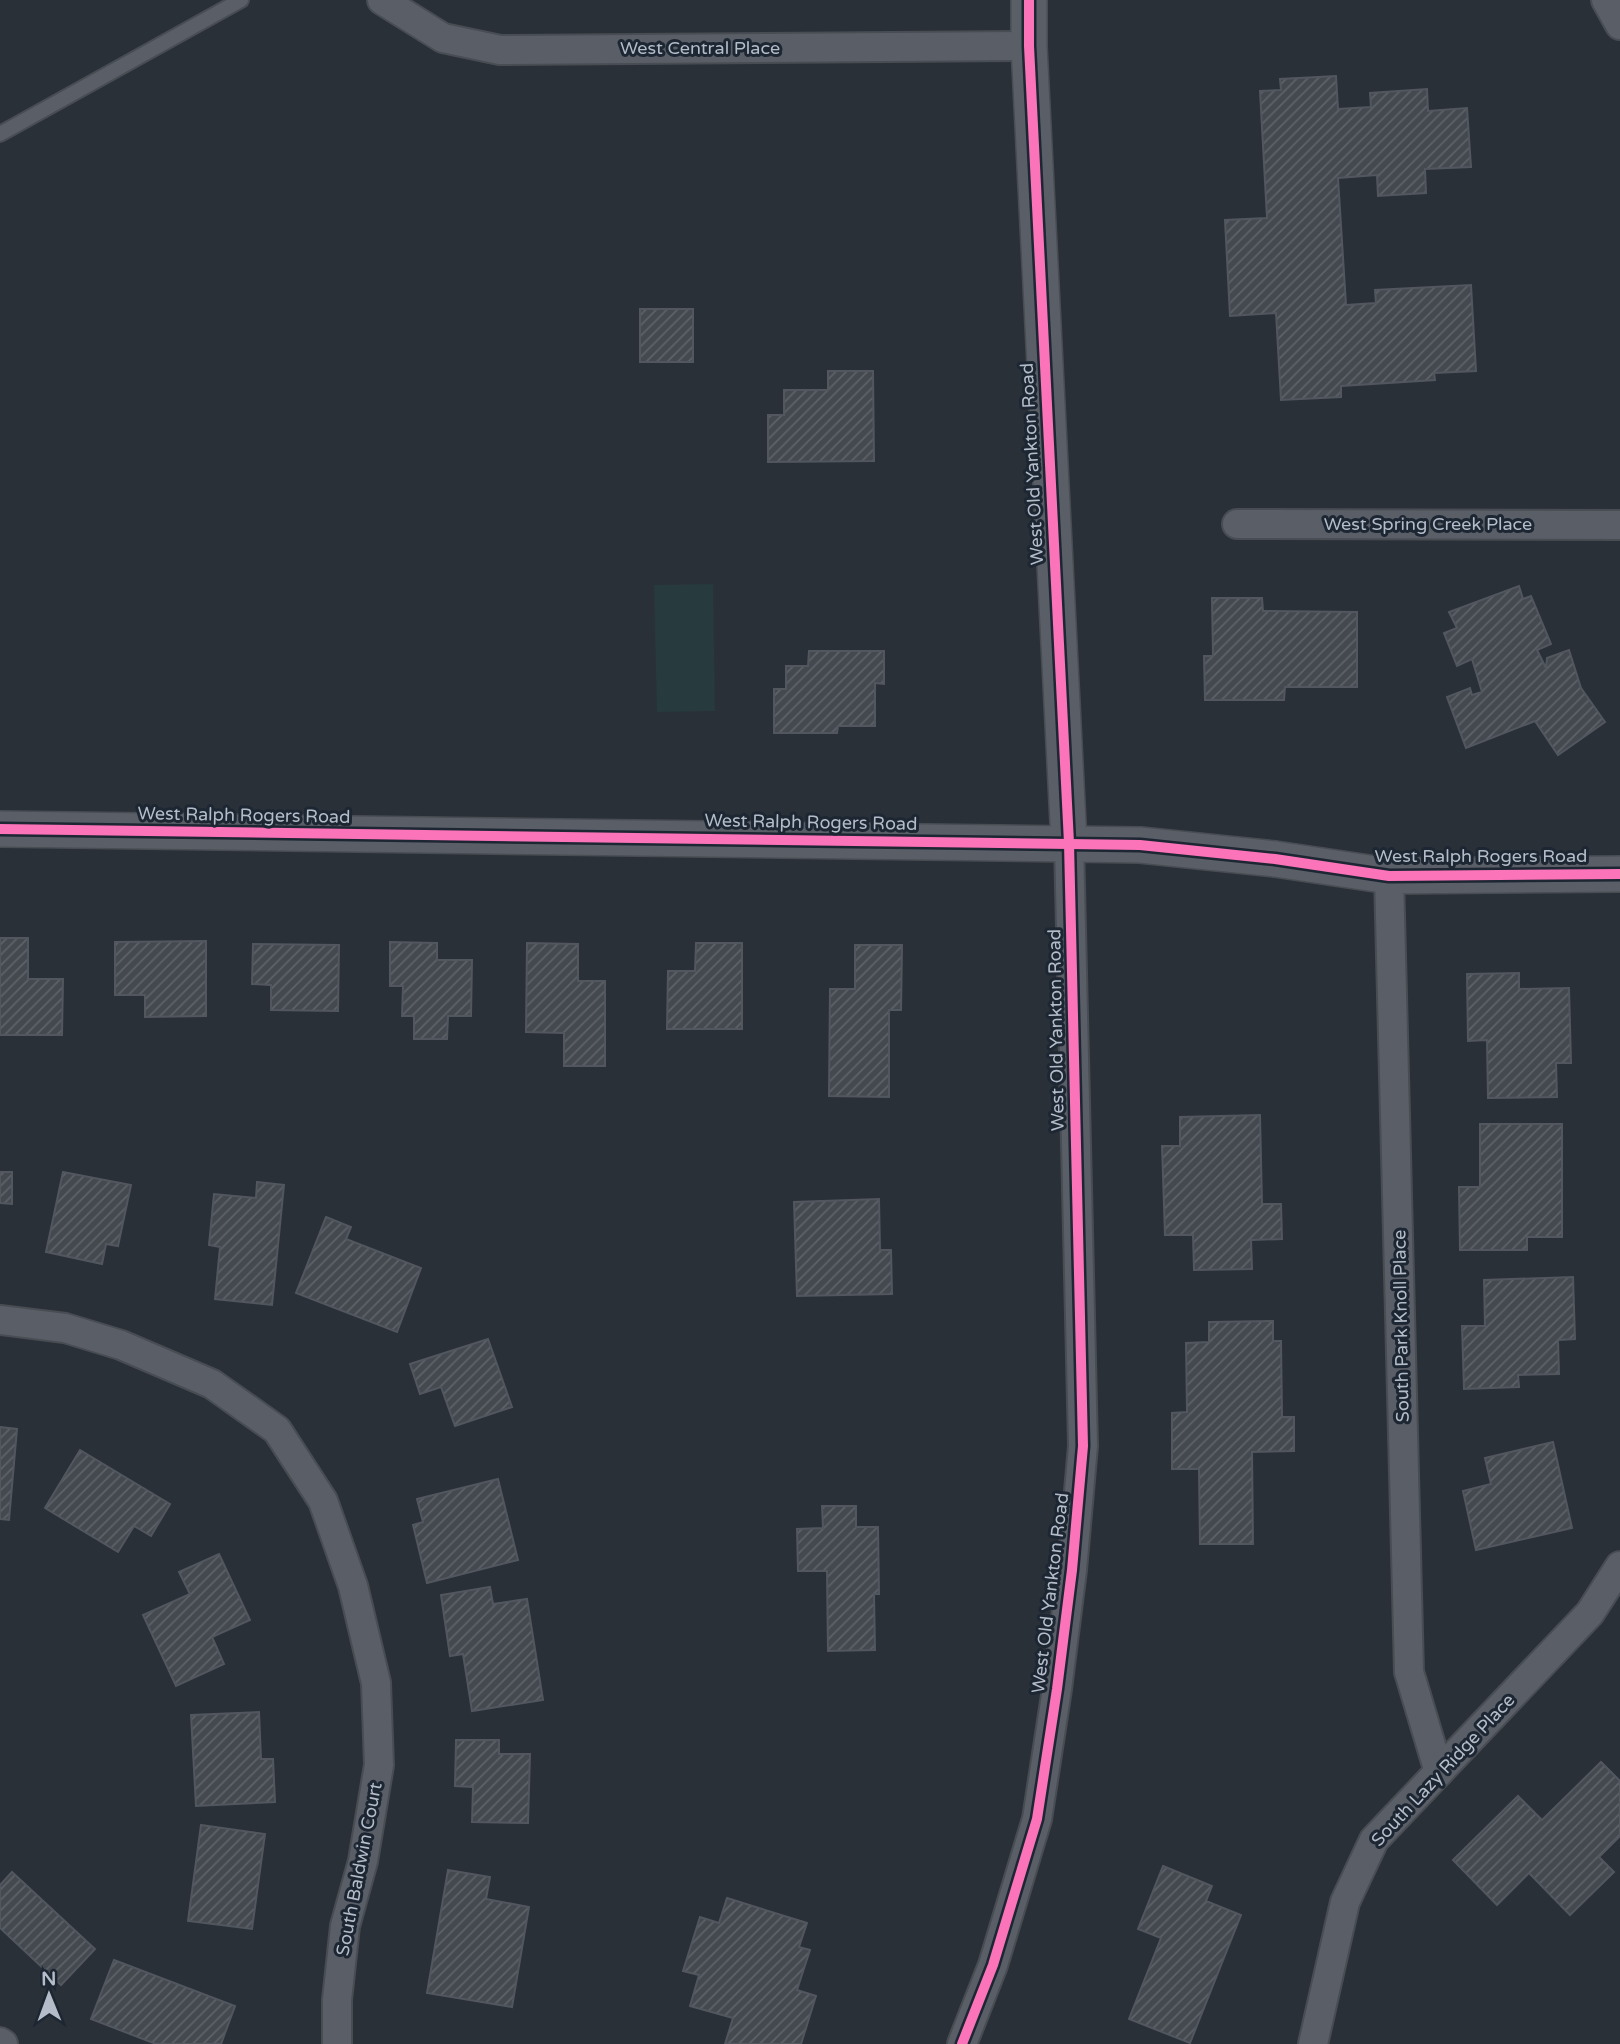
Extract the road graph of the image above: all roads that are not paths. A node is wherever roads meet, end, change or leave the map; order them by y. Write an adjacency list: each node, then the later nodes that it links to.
1 (241, 0): 7 (lane)
2 (382, 0): 6 (street, West Central Place)
3 (1028, 0): 6 (street, West Old Yankton Road)
4 (1606, 0): 5 (street)
5 (1620, 25)
6 (1029, 46): 11 (street, West Old Yankton Road)
7 (0, 134)
8 (1237, 524): 9 (street, West Spring Creek Place)
9 (1620, 525)
10 (0, 829): 11 (street, West Ralph Rogers Road)
11 (1069, 843): 13 (street, West Ralph Rogers Road); 18 (street, West Old Yankton Road)
12 (1620, 874): 13 (street, West Ralph Rogers Road)
13 (1389, 876): 16 (street, South Park Knoll Place)
14 (0, 1320): 17 (street, South Baldwin Court)
15 (1620, 1566): 16 (street, South Lazy Ridge Place)
16 (1439, 1772): 19 (street, South Lazy Ridge Place)
17 (338, 2044)
18 (962, 2044)
19 (1313, 2044)

